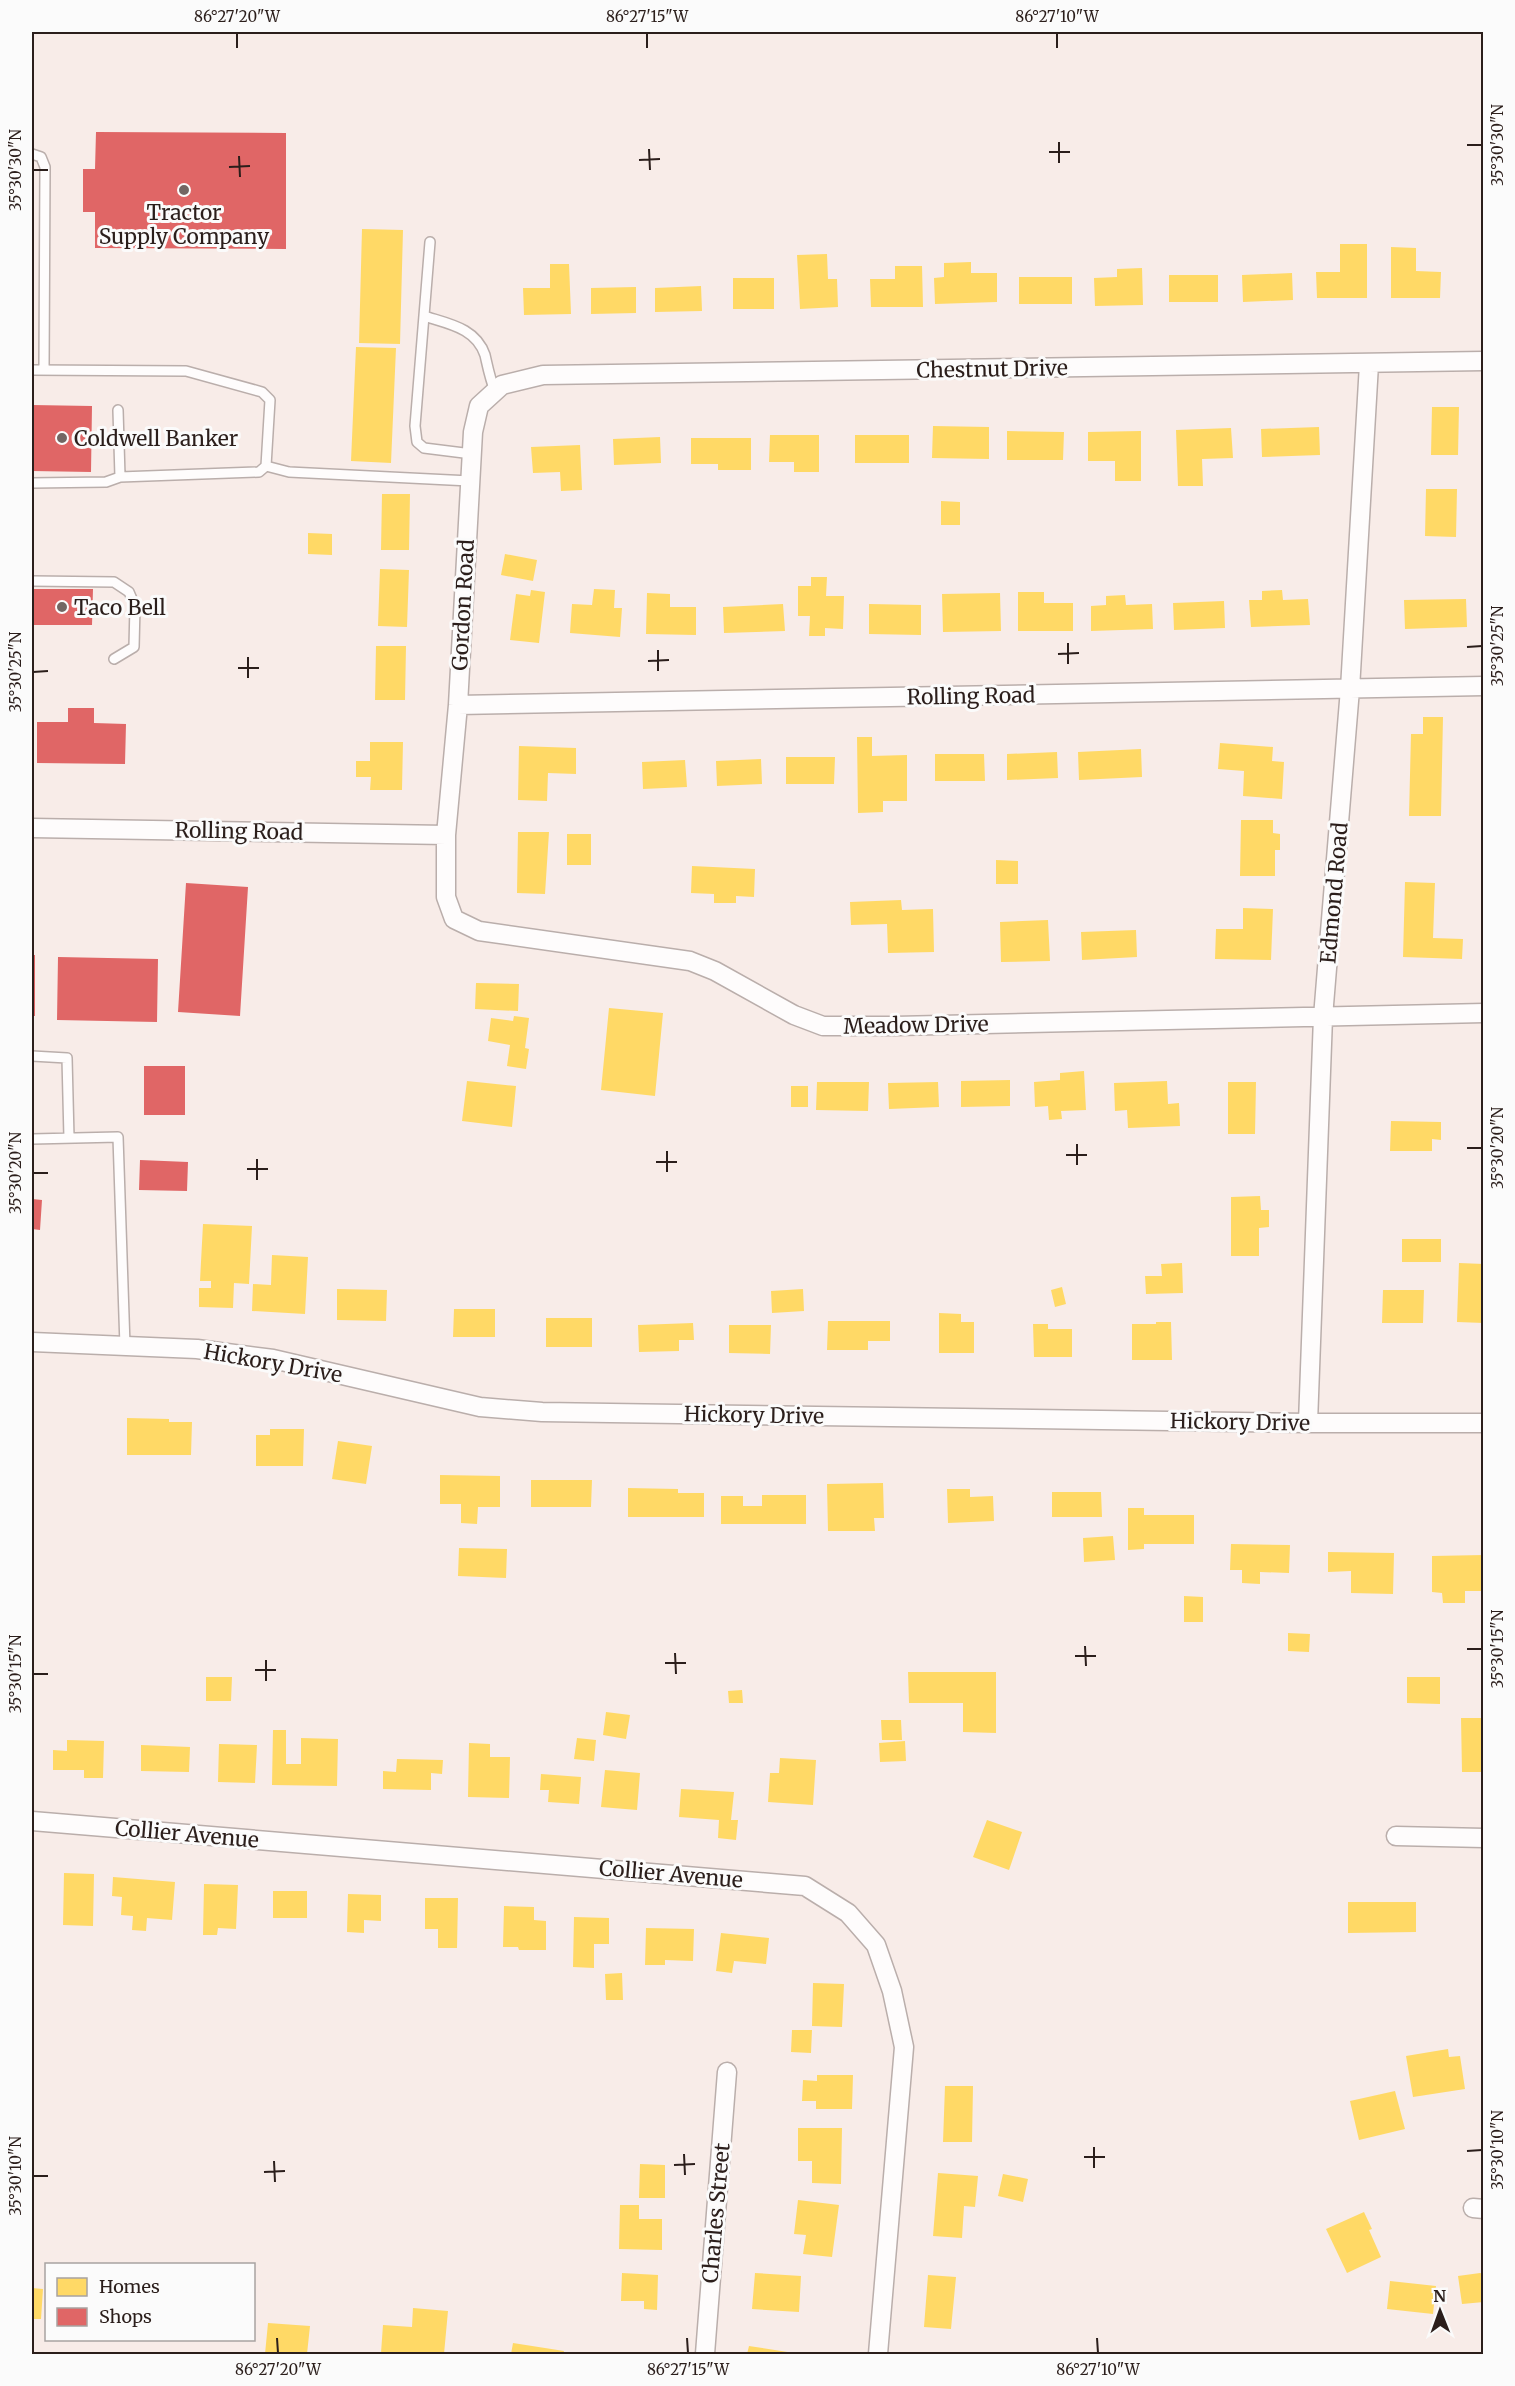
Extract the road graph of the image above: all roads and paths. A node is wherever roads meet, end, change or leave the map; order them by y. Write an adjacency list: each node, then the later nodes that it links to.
1 (32, 154): 7 (lane)
2 (430, 242): 3 (lane)
3 (424, 316): 8 (lane); 10 (lane)
4 (1484, 362): 5 (street, Chestnut Drive)
5 (1369, 364): 8 (street, Chestnut Drive); 18 (street, Edmond Road)
6 (32, 370): 7 (lane)
7 (44, 370): 11 (lane)
8 (499, 388): 10 (street, Gordon Road)
9 (118, 410): 12 (lane)
10 (472, 454): 13 (street, Gordon Road)
11 (266, 466): 12 (lane); 13 (lane)
12 (120, 477): 14 (lane)
13 (470, 481): 19 (street, Gordon Road)
14 (32, 483)
15 (32, 581): 16 (lane)
16 (114, 659)
17 (1484, 686): 18 (street, Rolling Road)
18 (1350, 689): 19 (street, Rolling Road); 23 (street, Edmond Road)
19 (458, 705): 21 (street, Gordon Road)
20 (32, 828): 21 (street, Rolling Road)
21 (446, 835): 23 (street, Meadow Drive)
22 (1484, 1013): 23 (street, Meadow Drive)
23 (1323, 1017): 29 (street, Edmond Road)
24 (32, 1056): 25 (lane)
25 (69, 1138): 26 (lane); 28 (lane)
26 (32, 1139)
27 (32, 1342): 28 (street, Hickory Drive)
28 (125, 1346): 29 (street, Hickory Drive)
29 (1308, 1423): 30 (street, Hickory Drive)
30 (1484, 1424)
31 (32, 1821): 36 (street, Collier Avenue)
32 (1396, 1836): 33 (street)
33 (1484, 1838)
34 (727, 2072): 35 (street, Charles Street)
35 (705, 2355)
36 (878, 2355)

